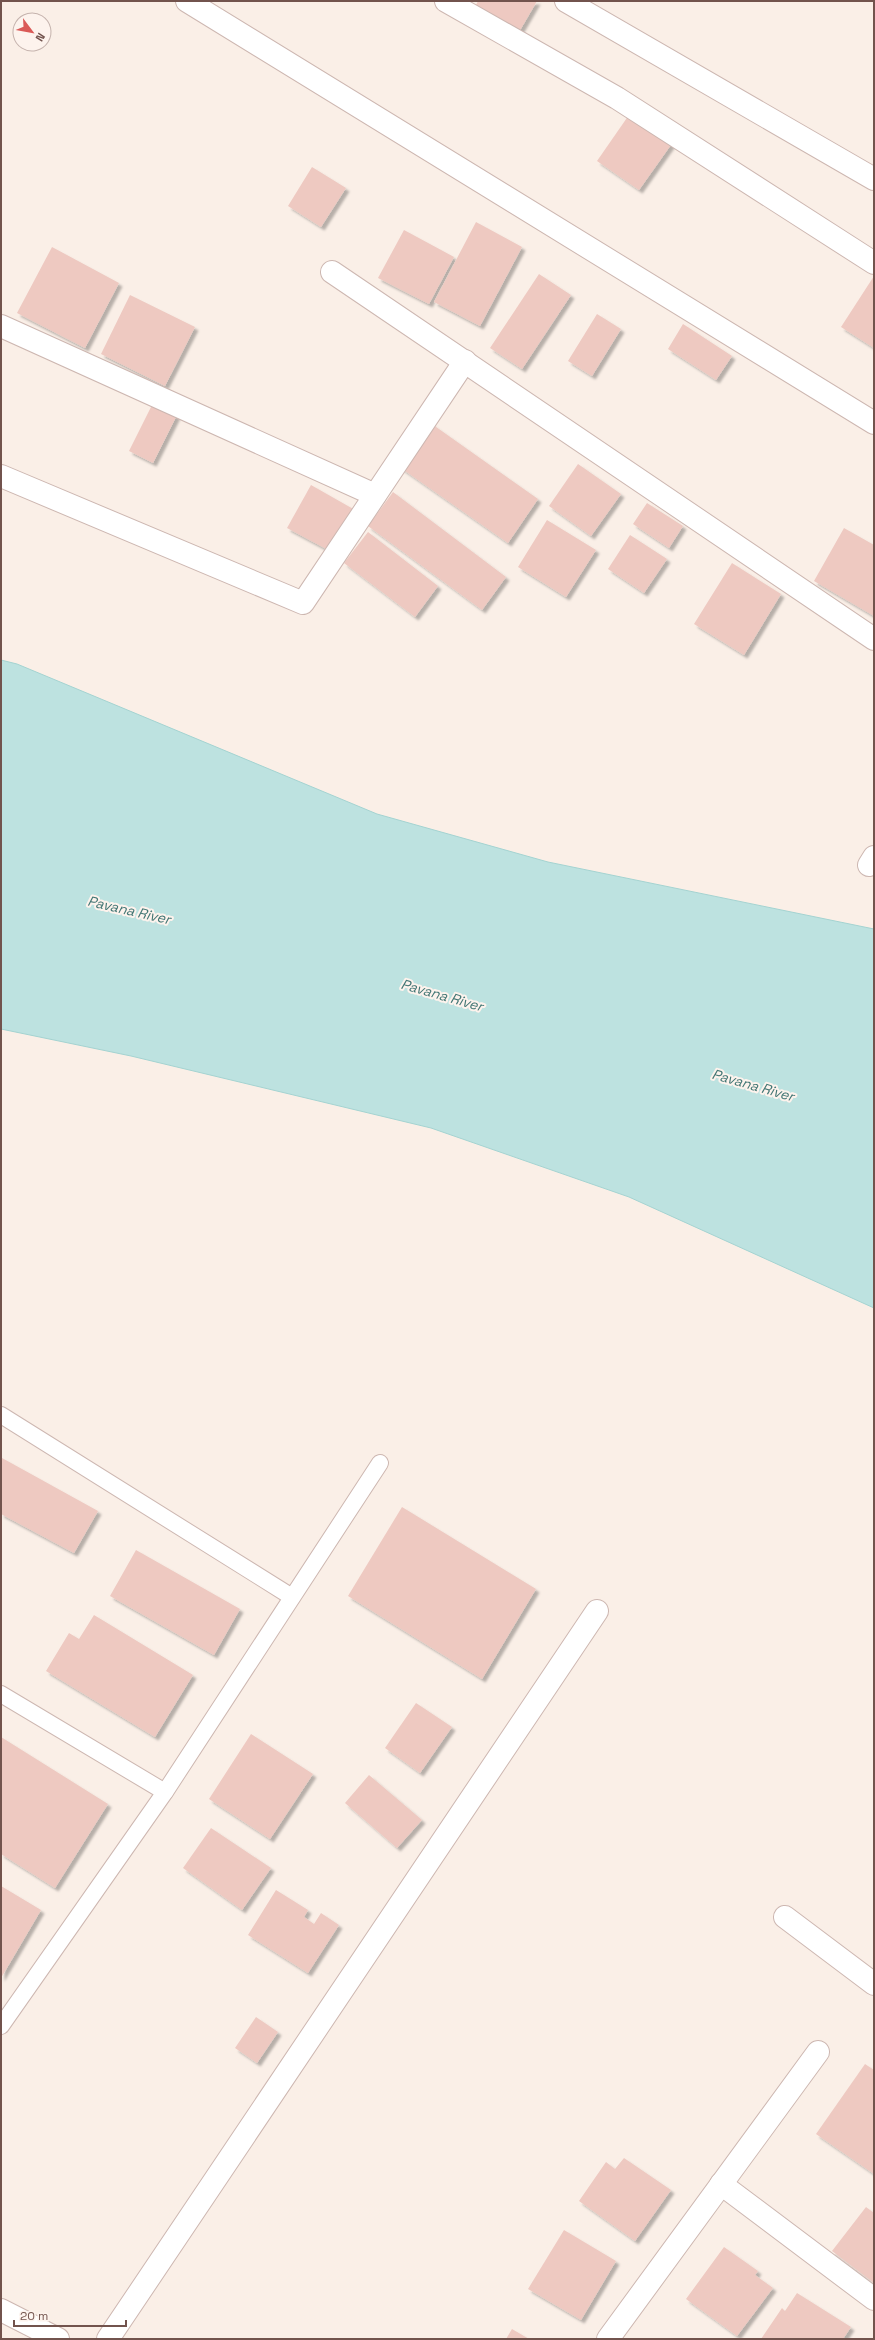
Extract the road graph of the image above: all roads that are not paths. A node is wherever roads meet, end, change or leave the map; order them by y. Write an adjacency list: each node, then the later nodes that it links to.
1 (187, 1): 9 (street)
2 (446, 1): 5 (street)
3 (566, 1): 4 (street)
4 (874, 178)
5 (874, 263)
6 (332, 272): 8 (street)
7 (1, 326): 11 (street)
8 (465, 361): 11 (street); 12 (street)
9 (874, 423)
10 (1, 476): 11 (street)
11 (375, 495)
12 (874, 639)
13 (1, 1415): 15 (lane)
14 (380, 1463): 15 (lane)
15 (292, 1597): 18 (lane)
16 (597, 1611): 27 (street)
17 (1, 1694): 18 (lane)
18 (165, 1792): 21 (lane)
19 (785, 1917): 20 (street)
20 (874, 1984)
21 (1, 2026)
22 (818, 2052): 23 (street)
23 (721, 2184): 24 (street); 28 (street)
24 (874, 2299)
25 (1, 2310): 26 (street)
26 (58, 2339)
27 (108, 2339)
28 (608, 2339)

